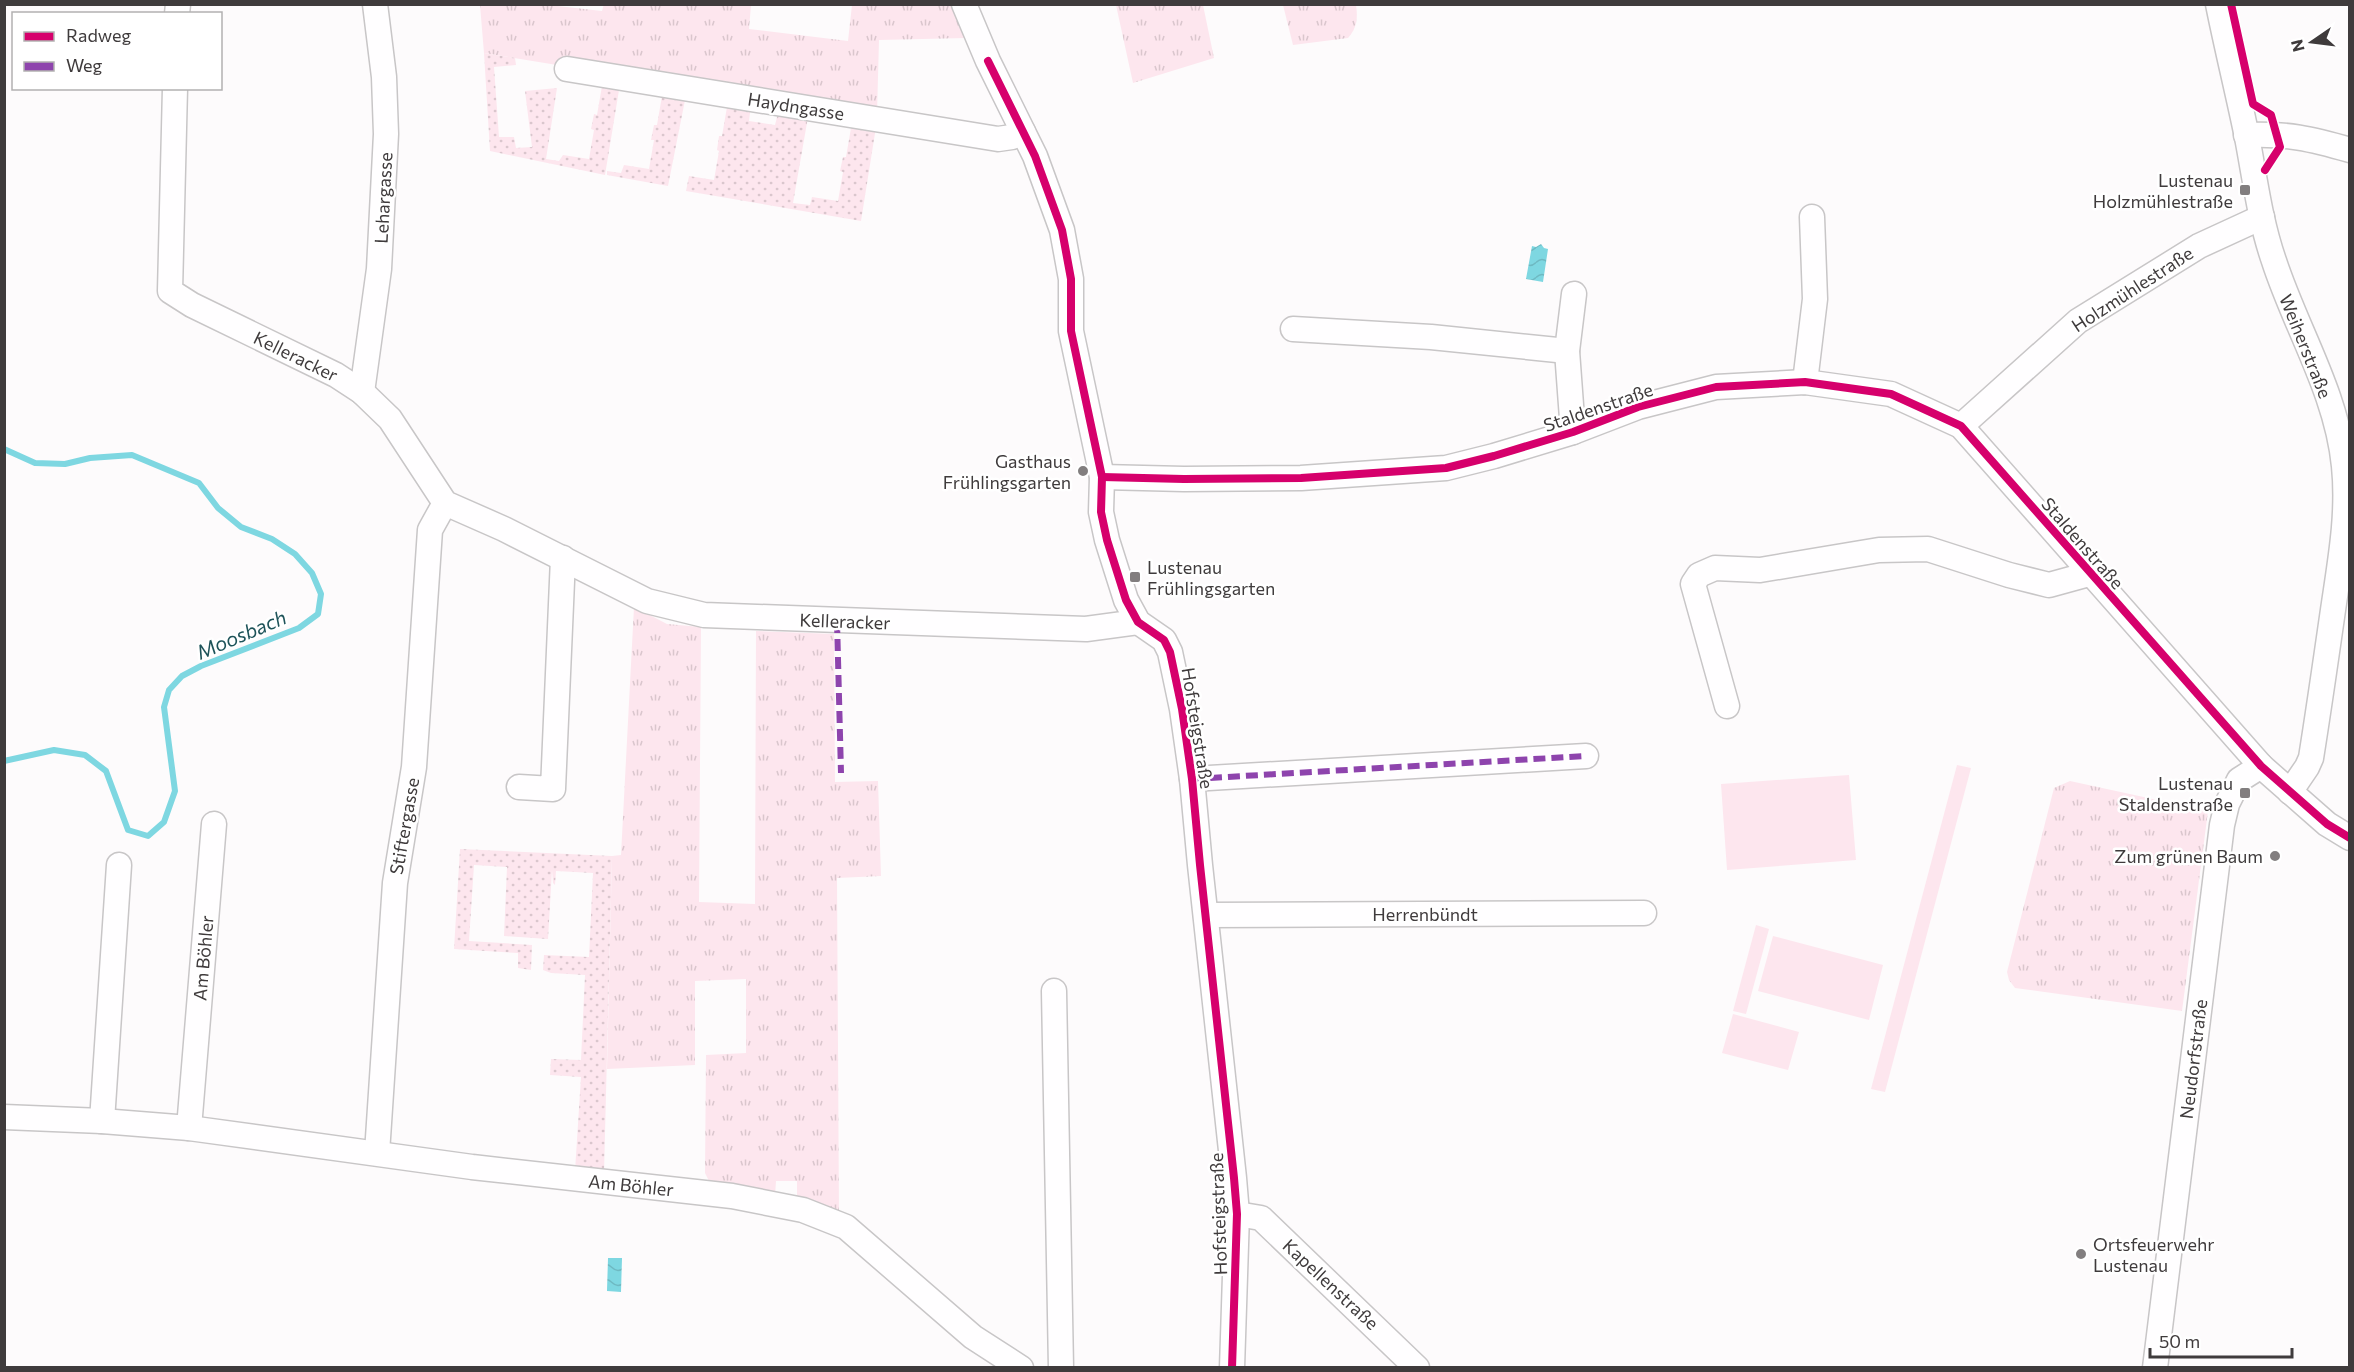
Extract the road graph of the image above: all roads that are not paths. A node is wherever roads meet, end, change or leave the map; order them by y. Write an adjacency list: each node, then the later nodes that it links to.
1 (375, 4): 15 (street, Lehargasse)
2 (964, 4): 6 (street, Hofsteigstraße)
3 (2218, 4): 7 (street, Weiherstraße)
4 (567, 69): 6 (street, Haydngasse)
5 (175, 90): 15 (street, Kelleracker)
6 (1023, 132): 18 (street, Hofsteigstraße)
7 (2246, 135): 8 (street); 10 (street, Weiherstraße)
8 (2349, 150)
9 (1812, 217): 14 (street)
10 (2262, 217): 16 (street, Holzmühlestraße); 23 (street, Weiherstraße)
11 (1574, 294): 13 (street, Staldenstraße)
12 (1293, 329): 13 (street)
13 (1567, 351): 17 (street, Staldenstraße)
14 (1805, 382): 16 (street, Staldenstraße); 17 (street, Staldenstraße)
15 (362, 392): 19 (street, Kelleracker)
16 (1961, 426): 21 (street, Staldenstraße)
17 (1573, 432): 18 (street, Staldenstraße)
18 (1102, 477): 22 (street, Hofsteigstraße)
19 (445, 503): 20 (street, Kelleracker); 39 (street, Stiftergasse)
20 (563, 558): 22 (street, Kelleracker); 28 (street)
21 (2090, 574): 24 (street, Staldenstraße); 26 (street, Staldenstraße)
22 (1138, 622): 27 (street, Hofsteigstraße)
23 (2340, 633): 29 (street, Weiherstraße)
24 (1727, 706)
25 (1586, 756): 27 (street)
26 (2261, 766): 29 (street, Staldenstraße); 45 (street, Neudorfstraße)
27 (1192, 779): 34 (street, Hofsteigstraße)
28 (519, 787)
29 (2290, 792): 31 (street, Staldenstraße)
30 (214, 824): 38 (street, Am Böhler)
31 (2349, 838)
32 (119, 865): 37 (street)
33 (1644, 913): 34 (street, Herrenbündt)
34 (1206, 915): 40 (street, Hofsteigstraße)
35 (1054, 991): 42 (street)
36 (4, 1117): 37 (street, Am Böhler)
37 (102, 1121): 38 (street, Am Böhler)
38 (189, 1128): 39 (street, Am Böhler)
39 (377, 1153): 41 (street, Am Böhler)
40 (1237, 1214): 43 (street, Hofsteigstraße); 44 (street, Kapellenstraße)
41 (1022, 1368)
42 (1061, 1368)
43 (1232, 1368)
44 (1417, 1368)
45 (2155, 1368)

